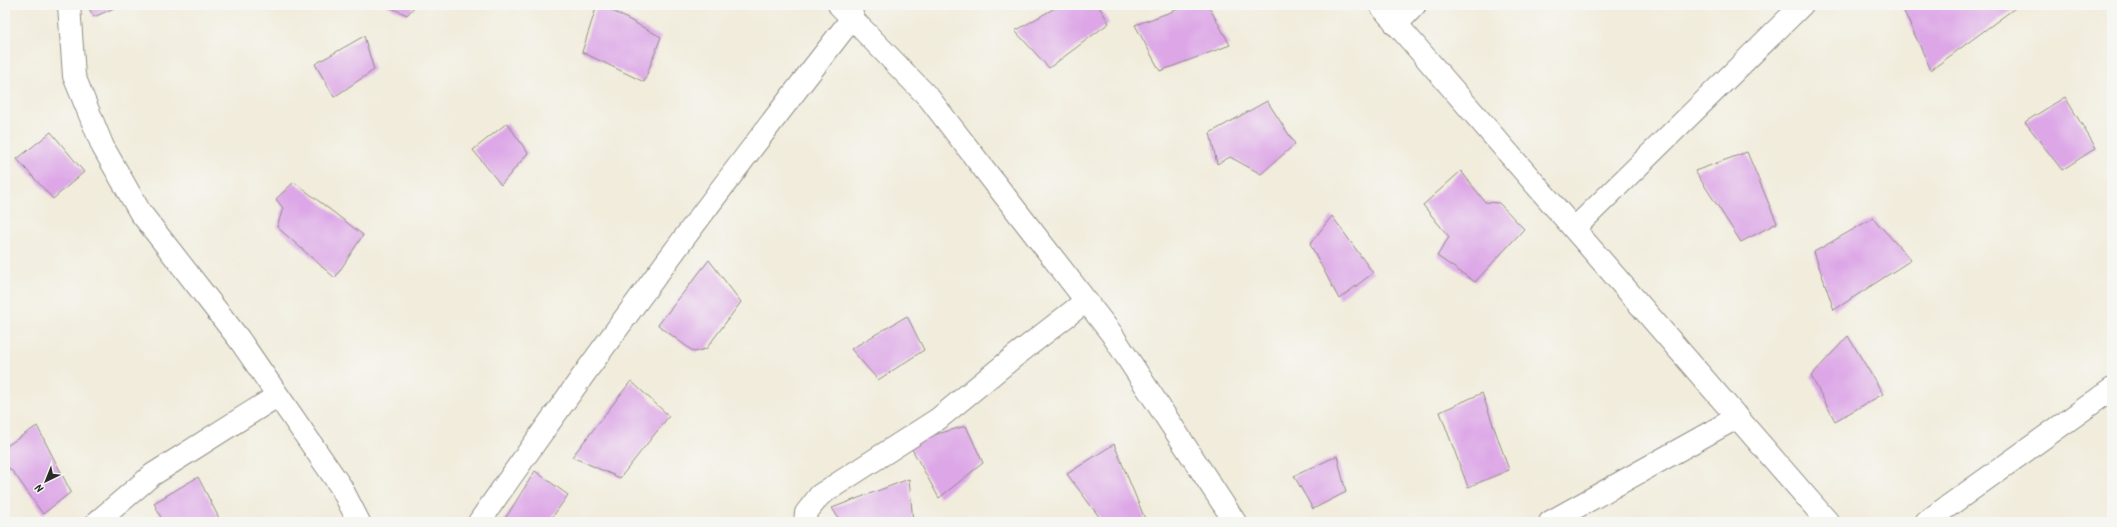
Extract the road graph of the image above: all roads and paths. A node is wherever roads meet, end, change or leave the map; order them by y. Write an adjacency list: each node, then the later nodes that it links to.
1 (69, 5): 10 (street)
2 (1380, 5): 6 (street)
3 (1415, 5): 6 (street)
4 (1802, 5): 7 (street)
5 (846, 11): 8 (street); 14 (street)
6 (1396, 25): 7 (street)
7 (1575, 228): 11 (street)
8 (1086, 301): 15 (street); 16 (street)
9 (2112, 389): 19 (street)
10 (277, 396): 12 (street); 13 (street)
11 (1738, 418): 17 (street); 18 (street)
12 (96, 522)
13 (359, 522)
14 (479, 522)
15 (805, 522)
16 (1235, 522)
17 (1550, 522)
18 (1828, 522)
19 (1926, 522)

